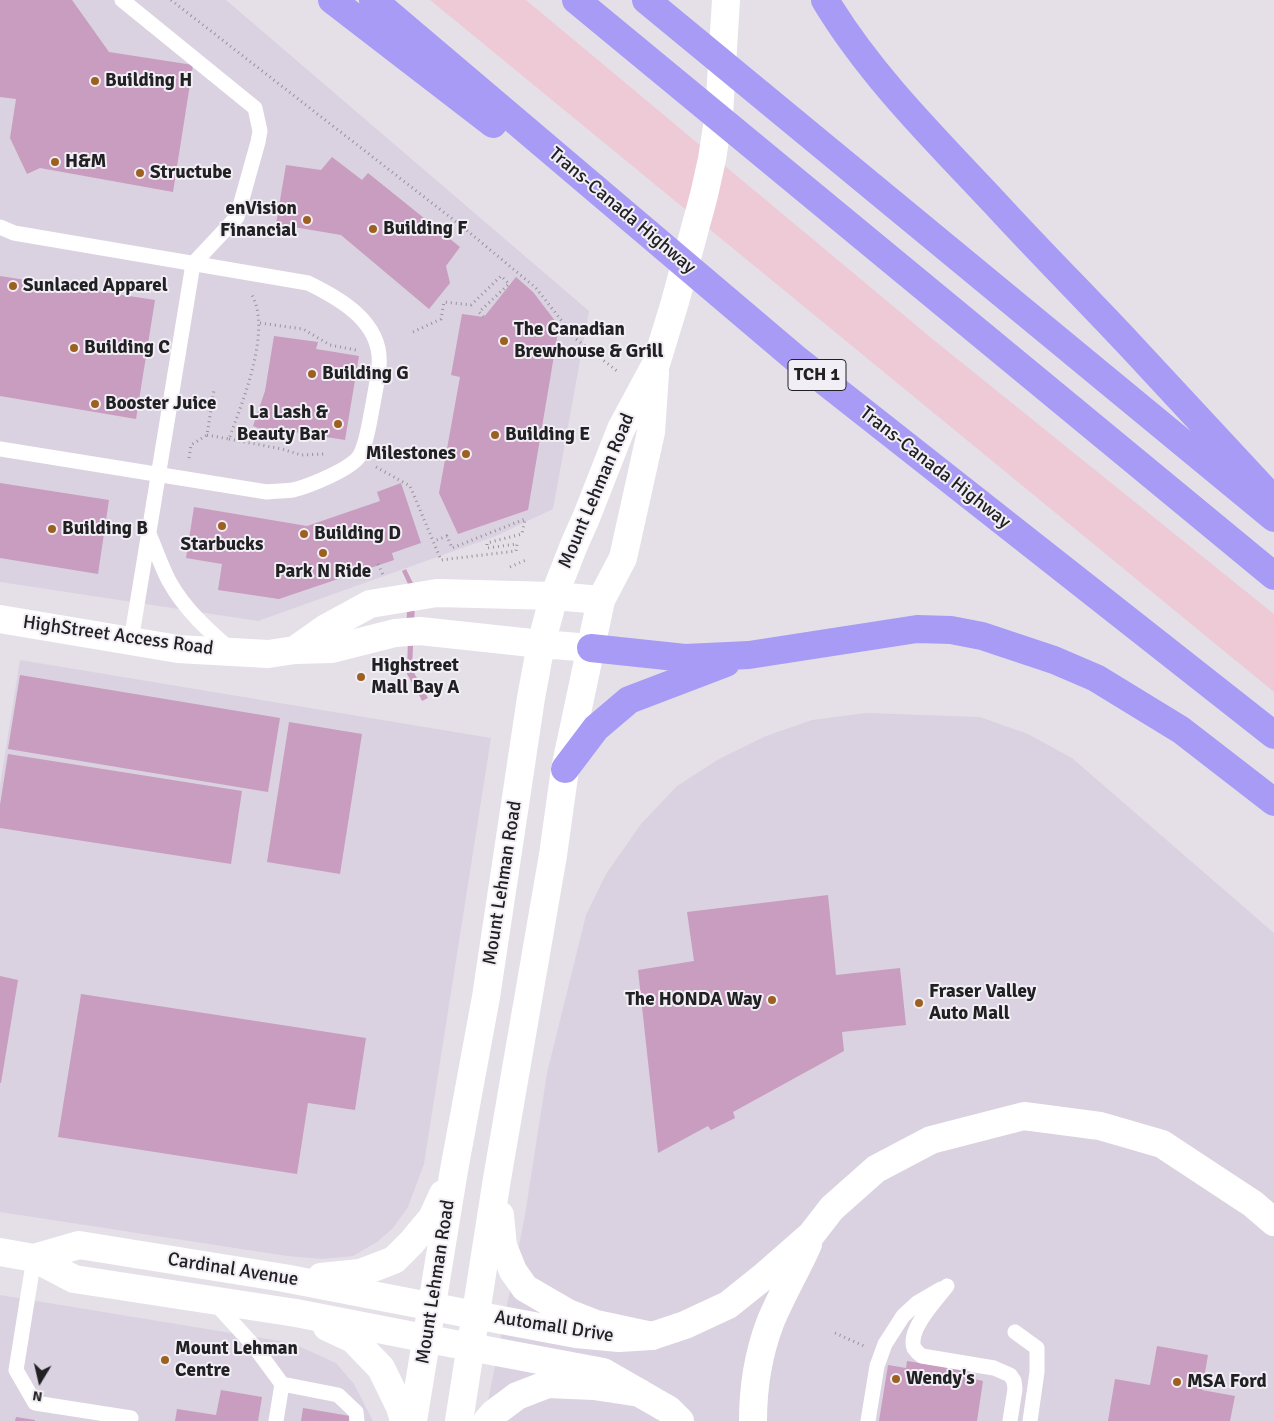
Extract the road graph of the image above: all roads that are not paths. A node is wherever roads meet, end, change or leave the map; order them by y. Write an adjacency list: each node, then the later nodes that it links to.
1 (122, 0): 9 (lane)
2 (332, 0): 10 (highway)
3 (373, 0): 10 (highway, Trans-Canada Highway / TCH 1)
4 (576, 0): 17 (highway)
5 (646, 0): 15 (highway)
6 (726, 0): 11 (main road, Mount Lehman Road)
7 (825, 0): 14 (highway)
8 (0, 227): 9 (lane)
9 (193, 264): 13 (lane); 13 (lane)
10 (795, 358): 27 (highway, Trans-Canada Highway / TCH 1)
11 (656, 364): 18 (main road, Mount Lehman Road); 19 (main road, Mount Lehman Road)
12 (0, 449): 13 (lane)
13 (158, 475): 16 (lane)
14 (1274, 500)
15 (1274, 518)
16 (149, 534): 21 (lane); 25 (lane)
17 (1274, 576)
18 (554, 596): 19 (main road, HighStreet Access Road); 22 (main road, Mount Lehman Road); 24 (main road, HighStreet Access Road)
19 (601, 600): 23 (main road, Mount Lehman Road)
20 (0, 619): 21 (main road, HighStreet Access Road)
21 (131, 641): 25 (main road, HighStreet Access Road)
22 (541, 644): 23 (main road, HighStreet Access Road); 24 (main road, HighStreet Access Road); 30 (main road, Mount Lehman Road)
23 (591, 648): 26 (highway); 28 (main road, Mount Lehman Road)
24 (295, 650): 25 (main road, HighStreet Access Road)
25 (234, 652)
26 (749, 654): 28 (highway); 29 (highway)
27 (1274, 735)
28 (565, 769): 31 (main road, Mount Lehman Road)
29 (1274, 802)
30 (454, 1170): 36 (main road); 38 (main road, Mount Lehman Road)
31 (496, 1178): 40 (main road, Mount Lehman Road); 42 (main road)
32 (1274, 1222): 33 (main road, Automall Drive)
33 (811, 1235): 42 (main road, Automall Drive); 55 (main road, Automall Drive)
34 (0, 1252): 35 (main road, Cardinal Avenue)
35 (34, 1258): 36 (main road, Cardinal Avenue); 37 (main road, Cardinal Avenue); 47 (lane)
36 (284, 1278): 38 (main road, Cardinal Avenue)
37 (211, 1300): 39 (main road, Cardinal Avenue); 45 (lane)
38 (431, 1308): 40 (main road, Cardinal Avenue); 43 (main road, Mount Lehman Road)
39 (296, 1313): 43 (main road, Cardinal Avenue); 50 (main road)
40 (476, 1315): 42 (main road, Automall Drive); 44 (main road, Mount Lehman Road)
41 (1015, 1332): 58 (lane)
42 (652, 1336)
43 (426, 1338): 44 (main road, Cardinal Avenue); 51 (main road, Mount Lehman Road)
44 (470, 1347): 46 (main road, Automall Drive); 52 (main road, Mount Lehman Road)
45 (282, 1384): 48 (lane); 49 (lane)
46 (640, 1392): 53 (main road); 54 (main road, Automall Drive)
47 (131, 1418)
48 (276, 1421)
49 (357, 1421)
50 (404, 1421)
51 (413, 1421)
52 (459, 1421)
53 (487, 1421)
54 (680, 1421)
55 (753, 1421)
56 (868, 1421): 57 (lane)
57 (1010, 1421)
58 (1030, 1421)

